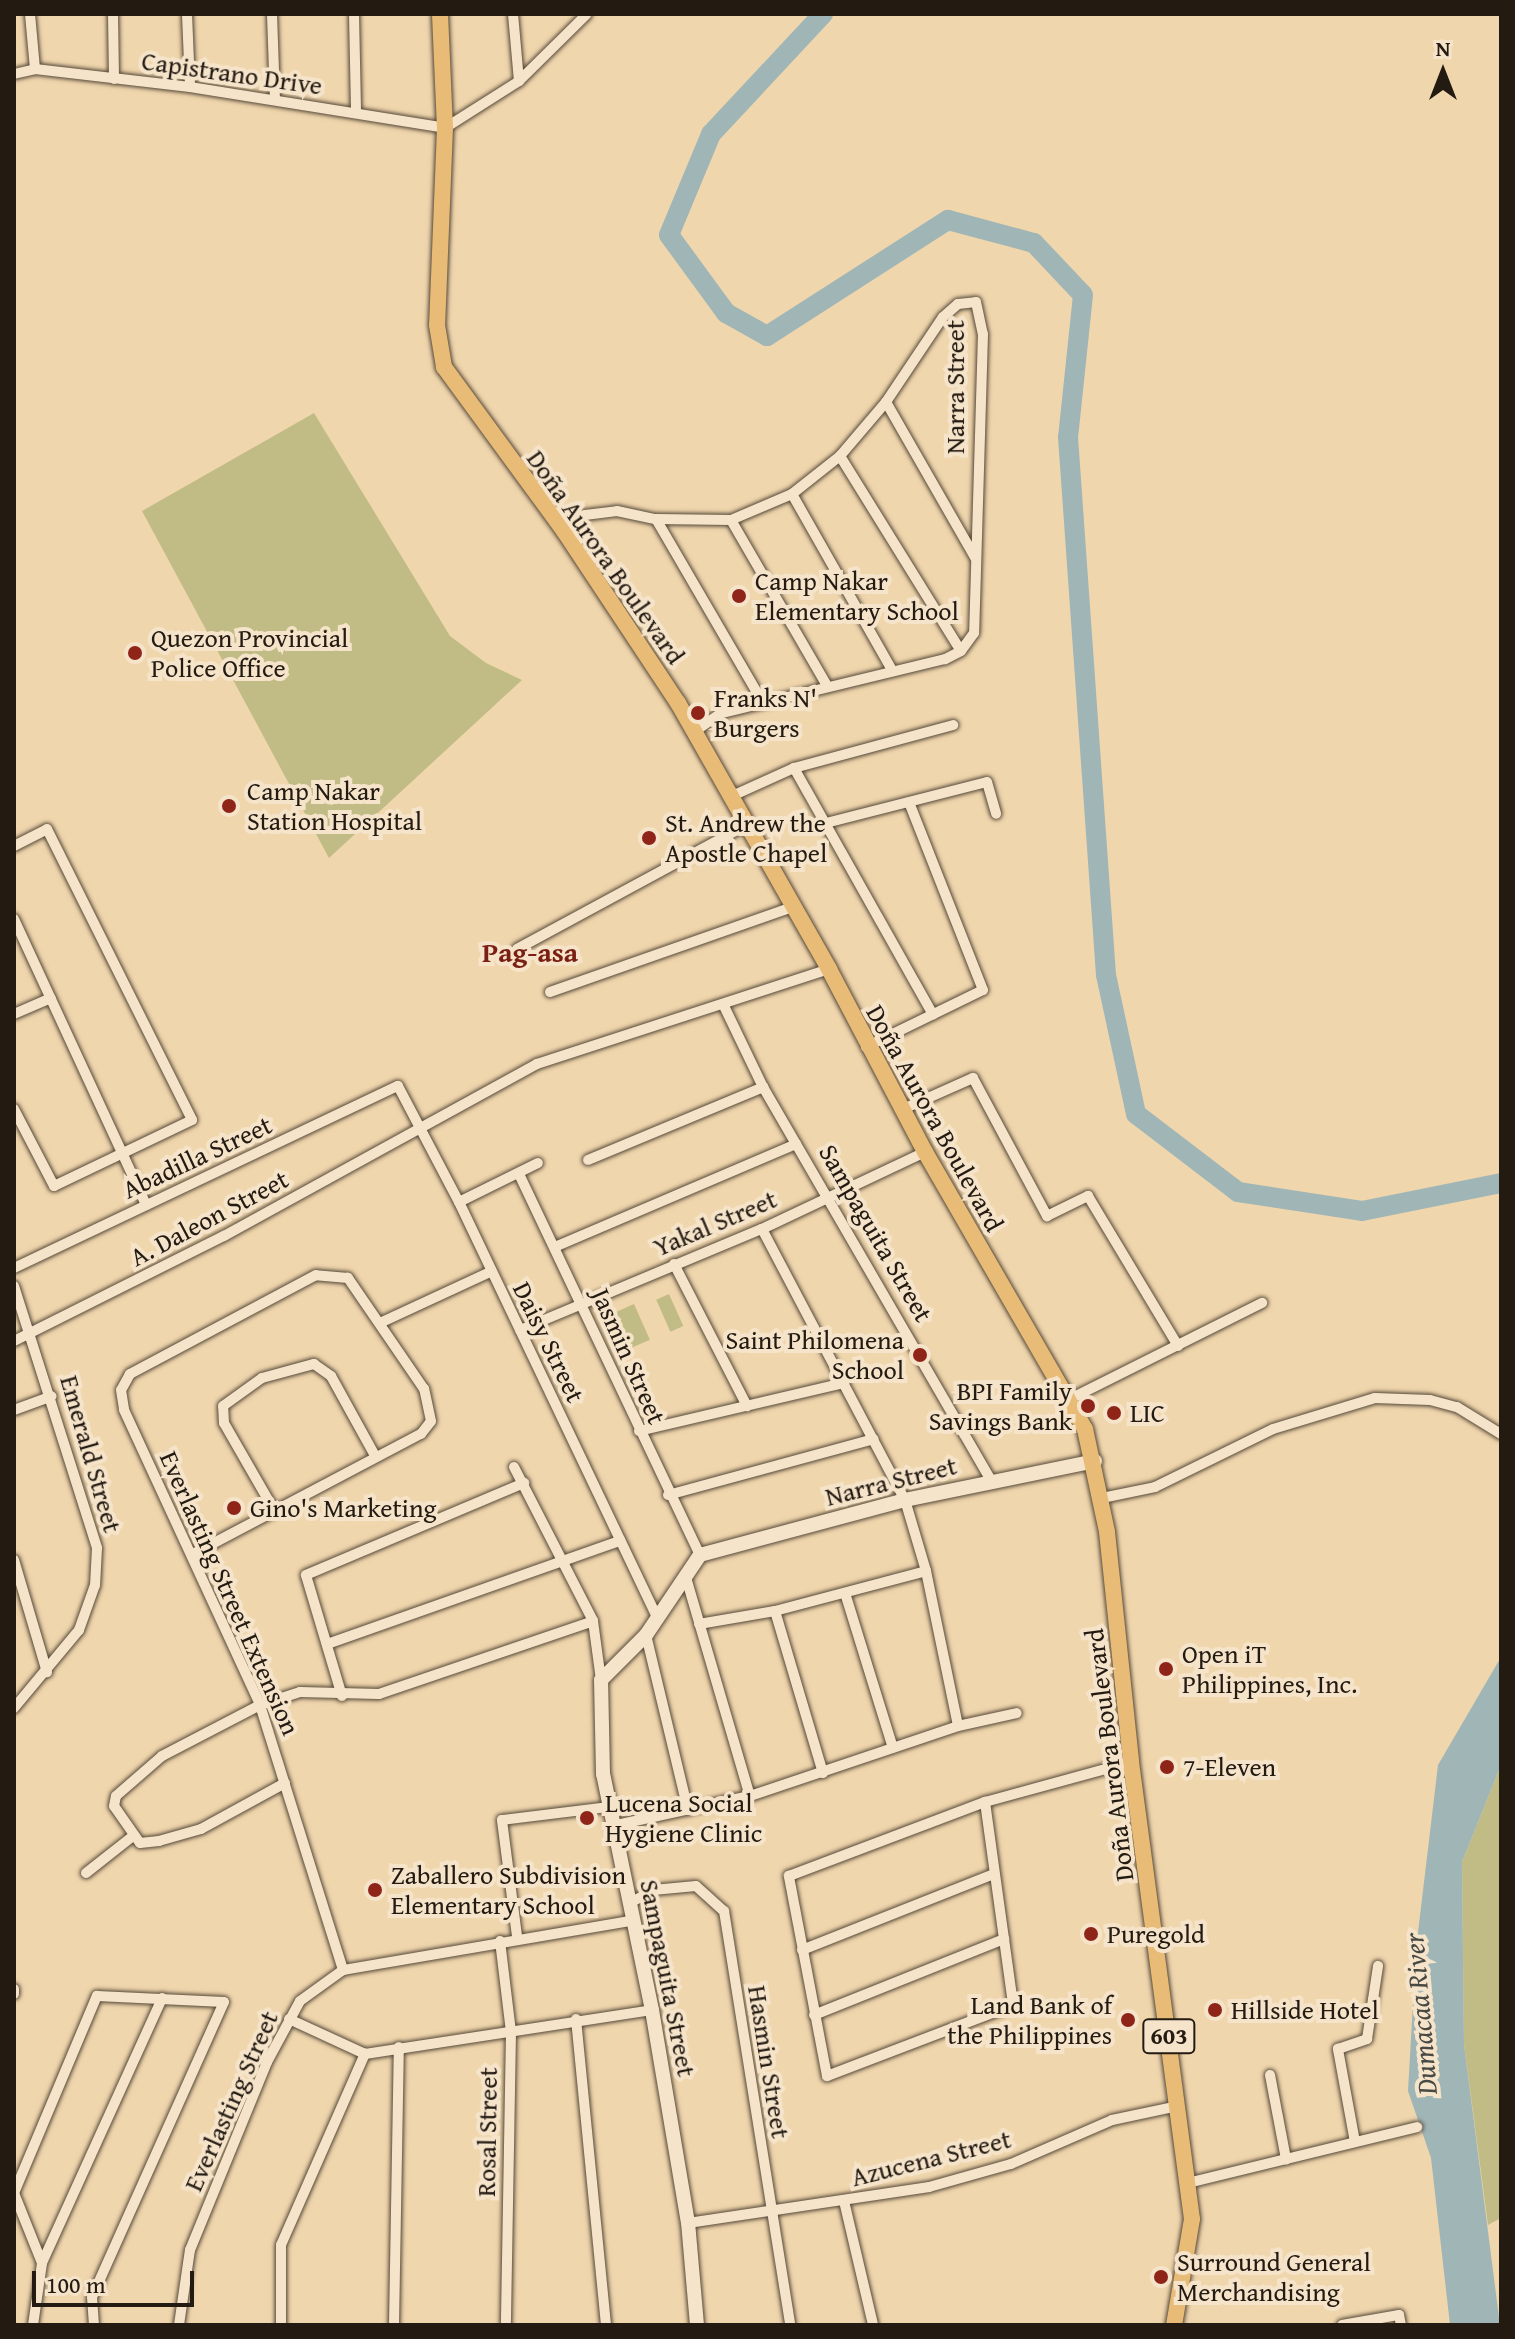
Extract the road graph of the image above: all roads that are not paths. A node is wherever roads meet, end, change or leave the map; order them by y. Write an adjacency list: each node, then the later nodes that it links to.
1 (30, 14): 9 (street)
2 (113, 14): 11 (street)
3 (187, 14): 13 (street)
4 (272, 14): 14 (street)
5 (354, 14): 15 (street)
6 (440, 14): 16 (main road, Doña Aurora Boulevard / 603)
7 (513, 14): 12 (street)
8 (587, 14): 12 (street)
9 (35, 69): 10 (street, Capistrano Drive); 11 (street, Capistrano Drive)
10 (14, 74)
11 (114, 79): 13 (street, Capistrano Drive)
12 (519, 81): 16 (street)
13 (190, 87): 14 (street, Capistrano Drive)
14 (275, 100): 15 (street, Capistrano Drive)
15 (356, 112): 16 (street, Capistrano Drive)
16 (445, 128): 22 (main road, Doña Aurora Boulevard / 603)
17 (886, 402): 18 (street, Narra Street); 23 (street); 23 (street, Narra Street)
18 (840, 456): 19 (street, Narra Street); 24 (street)
19 (792, 494): 21 (street, Narra Street); 25 (street)
20 (656, 519): 21 (street, Narra Street); 22 (street, Narra Street); 27 (street)
21 (731, 520): 26 (street)
22 (564, 531): 29 (main road, Doña Aurora Boulevard / 603)
23 (977, 561): 24 (street, Narra Street)
24 (961, 651): 25 (street)
25 (892, 670): 26 (street)
26 (828, 687): 27 (street)
27 (763, 703): 29 (street)
28 (953, 725): 30 (street)
29 (695, 731): 31 (main road, Doña Aurora Boulevard / 603)
30 (794, 768): 31 (street); 34 (street)
31 (732, 796): 35 (main road, Doña Aurora Boulevard / 603)
32 (909, 802): 33 (street); 34 (street); 45 (street)
33 (996, 814)
34 (826, 823): 45 (street)
35 (748, 824): 37 (main road, Doña Aurora Boulevard / 603); 39 (street)
36 (14, 846): 54 (street)
37 (795, 906): 40 (main road, Doña Aurora Boulevard / 603); 41 (street)
38 (14, 919): 42 (street)
39 (517, 949)
40 (829, 969): 43 (street, A. Daleon Street); 46 (main road, Doña Aurora Boulevard / 603)
41 (550, 992)
42 (51, 998): 44 (street); 54 (street)
43 (724, 1006): 48 (street, Sampaguita Street); 51 (street, A. Daleon Street)
44 (14, 1014)
45 (933, 1015): 46 (street)
46 (866, 1047): 50 (main road, Doña Aurora Boulevard / 603)
47 (398, 1086): 51 (street, Daisy Street); 60 (street, Abadilla Street)
48 (763, 1087): 52 (street, Sampaguita Street); 55 (street)
49 (14, 1109): 54 (street)
50 (901, 1110): 53 (main road, Doña Aurora Boulevard / 603); 73 (street)
51 (423, 1129): 59 (street, Daisy Street); 71 (street, A. Daleon Street)
52 (796, 1144): 58 (street, Sampaguita Street); 62 (street)
53 (925, 1152): 58 (street, Yakal Street); 76 (main road, Doña Aurora Boulevard / 603)
54 (122, 1153): 60 (street)
55 (588, 1160)
56 (538, 1163): 57 (street)
57 (519, 1174): 59 (street); 62 (street, Jasmin Street)
58 (829, 1197): 61 (street, Yakal Street); 85 (street, Sampaguita Street)
59 (459, 1202): 65 (street, Daisy Street)
60 (146, 1205): 64 (street, Abadilla Street)
61 (762, 1229): 63 (street, Yakal Street); 74 (street)
62 (557, 1246): 68 (street, Jasmin Street)
63 (674, 1264): 68 (street, Yakal Street); 77 (street)
64 (14, 1268)
65 (490, 1272): 69 (street); 70 (street, Daisy Street)
66 (14, 1286): 71 (street, Emerald Street)
67 (1262, 1303): 73 (street)
68 (582, 1306): 70 (street, Yakal Street); 79 (street, Jasmin Street)
69 (382, 1322): 82 (street); 92 (street, Everlasting Street Extension)
70 (520, 1330): 91 (street, Daisy Street)
71 (33, 1335): 72 (street, A. Daleon Street); 75 (street, Emerald Street)
72 (14, 1341)
73 (1178, 1346): 76 (street)
74 (844, 1383): 77 (street); 81 (street)
75 (52, 1396): 78 (street); 105 (street, Emerald Street)
76 (1070, 1399): 83 (main road, Doña Aurora Boulevard / 603)
77 (747, 1406): 79 (street)
78 (14, 1410)
79 (639, 1431): 87 (street, Jasmin Street)
80 (1501, 1434): 88 (street)
81 (874, 1439): 87 (street); 89 (street)
82 (374, 1454): 90 (street); 90 (street)
83 (1095, 1461): 85 (street, Narra Street); 88 (main road, Doña Aurora Boulevard / 603)
84 (514, 1467): 86 (street, Sampaguita Street)
85 (992, 1482): 89 (street, Narra Street)
86 (524, 1483): 95 (street, Sampaguita Street); 104 (street)
87 (668, 1495): 93 (street, Jasmin Street)
88 (1102, 1498): 113 (main road, Doña Aurora Boulevard / 603)
89 (905, 1500): 93 (street, Narra Street); 96 (street)
90 (274, 1510): 92 (street)
91 (620, 1541): 95 (street); 100 (street, Daisy Street)
92 (193, 1554): 108 (street, Everlasting Street Extension)
93 (700, 1555): 97 (street)
94 (14, 1560): 105 (street)
95 (564, 1563): 101 (street, Sampaguita Street); 104 (street)
96 (926, 1571): 98 (street); 111 (street)
97 (687, 1581): 100 (street); 102 (street)
98 (845, 1593): 99 (street); 112 (street)
99 (775, 1611): 102 (street); 114 (street)
100 (658, 1620): 103 (street)
101 (593, 1621): 106 (street, Sampaguita Street); 107 (street)
102 (699, 1624): 116 (street)
103 (646, 1635): 106 (street); 119 (street)
104 (327, 1644): 107 (street)
105 (47, 1672): 109 (street, Emerald Street)
106 (601, 1680): 118 (street, Sampaguita Street)
107 (342, 1696): 108 (street)
108 (260, 1705): 115 (street, Everlasting Street Extension); 121 (street)
109 (14, 1708)
110 (1017, 1713): 111 (street)
111 (958, 1726): 112 (street)
112 (893, 1748): 114 (street)
113 (1131, 1762): 117 (street); 141 (main road, Doña Aurora Boulevard / 603)
114 (823, 1773): 116 (street)
115 (285, 1783): 121 (street); 131 (street, Everlasting Street Extension)
116 (750, 1796): 119 (street)
117 (985, 1802): 123 (street); 129 (street)
118 (608, 1807): 120 (street, Sampaguita Street); 126 (street)
119 (688, 1810): 120 (street)
120 (612, 1826): 124 (street, Sampaguita Street)
121 (133, 1836): 122 (street)
122 (86, 1873)
123 (994, 1874): 127 (street); 129 (street)
124 (630, 1903): 125 (street, Sampaguita Street); 148 (street, Hasmin Street)
125 (634, 1920): 126 (street, Everlasting Street); 133 (street, Sampaguita Street)
126 (517, 1936): 128 (street, Everlasting Street)
127 (1004, 1939): 134 (street); 134 (street)
128 (500, 1941): 131 (street, Everlasting Street); 137 (street, Rosal Street)
129 (802, 1950): 134 (street)
130 (1378, 1966): 143 (street)
131 (343, 1970): 135 (street, Everlasting Street)
132 (162, 1998): 146 (street); 150 (street); 152 (street)
133 (652, 2010): 136 (street); 149 (street, Sampaguita Street)
134 (814, 2015)
135 (289, 2019): 139 (street); 153 (street, Everlasting Street)
136 (576, 2019): 137 (street); 157 (street)
137 (511, 2032): 138 (street); 156 (street, Rosal Street)
138 (399, 2047): 139 (street); 155 (street)
139 (365, 2054): 154 (street)
140 (1270, 2075): 144 (street)
141 (1178, 2106): 145 (main road, Doña Aurora Boulevard / 603); 147 (street, Azucena Street)
142 (1417, 2127): 143 (street)
143 (1355, 2142): 144 (street)
144 (1286, 2159): 145 (street)
145 (1188, 2183): 161 (main road, Doña Aurora Boulevard / 603)
146 (14, 2193): 150 (street)
147 (844, 2201): 148 (street, Azucena Street); 160 (street)
148 (770, 2213): 149 (street, Azucena Street); 159 (street, Hasmin Street)
149 (688, 2223): 158 (street, Sampaguita Street)
150 (42, 2263): 151 (street)
151 (33, 2325)
152 (94, 2325)
153 (179, 2325)
154 (281, 2325)
155 (394, 2325)
156 (506, 2325)
157 (606, 2325)
158 (697, 2325)
159 (790, 2325)
160 (873, 2325)
161 (1174, 2325)
162 (1342, 2325): 163 (street)
163 (1401, 2325)

